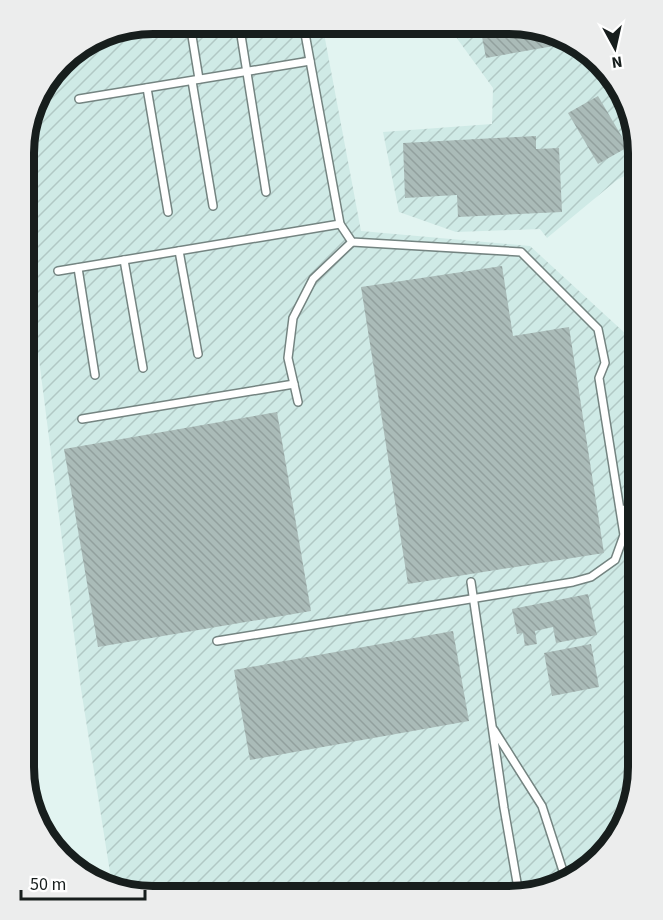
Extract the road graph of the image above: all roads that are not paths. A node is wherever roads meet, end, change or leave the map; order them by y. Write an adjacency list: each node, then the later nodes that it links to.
1 (191, 34): 6 (lane)
2 (241, 34): 5 (lane)
3 (305, 34): 4 (lane)
4 (310, 61): 5 (lane); 12 (lane)
5 (247, 71): 6 (lane); 9 (lane)
6 (195, 80): 7 (lane); 10 (lane)
7 (147, 88): 8 (lane); 11 (lane)
8 (79, 99)
9 (267, 192)
10 (213, 206)
11 (168, 212)
12 (340, 224): 13 (lane); 14 (lane)
13 (352, 242): 21 (lane); 25 (lane)
14 (179, 251): 15 (lane); 18 (lane)
15 (124, 260): 16 (lane); 19 (lane)
16 (78, 268): 17 (lane); 20 (lane)
17 (58, 271)
18 (198, 354)
19 (143, 368)
20 (95, 375)
21 (294, 384): 22 (lane); 23 (lane)
22 (298, 402)
23 (82, 419)
24 (628, 508): 25 (lane)
25 (621, 512): 26 (lane)
26 (624, 535): 27 (lane); 29 (lane)
27 (628, 537)
28 (471, 582): 29 (lane)
29 (473, 599): 30 (lane); 31 (lane)
30 (217, 641)
31 (492, 728): 32 (lane); 33 (lane)
32 (562, 873)
33 (518, 885)

